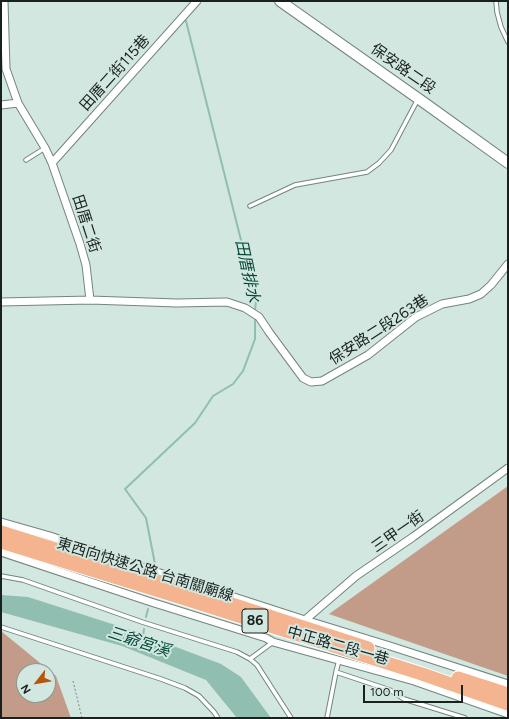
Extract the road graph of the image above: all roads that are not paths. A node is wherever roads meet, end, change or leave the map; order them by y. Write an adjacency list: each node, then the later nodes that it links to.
1 (4, 1): 7 (street, 田厝二街)
2 (197, 1): 11 (street, 田厝二街115巷)
3 (280, 1): 6 (street, 保安路二段)
4 (496, 1): 5 (lane)
5 (508, 42)
6 (419, 98): 12 (street, 保安路二段); 13 (lane)
7 (18, 103): 8 (street); 9 (street, 田厝二街)
8 (1, 105)
9 (45, 148): 10 (lane); 11 (street, 田厝二街)
10 (26, 160)
11 (52, 163): 15 (street, 田厝二街)
12 (508, 163)
13 (250, 206)
14 (508, 264): 15 (street, 保安路二段263巷)
15 (90, 300): 16 (street)
16 (1, 302)
17 (508, 468): 23 (street, 三甲一街)
18 (1, 522): 23 (street, 中正路二段一巷)
19 (1, 532): 30 (highway, 東西向快速公路 台南關廟線 / 86)
20 (1, 542): 31 (highway, 東西向快速公路 台南關廟線 / 86)
21 (1, 552): 25 (street, 中正路二段一巷)
22 (1, 576): 26 (lane)
23 (305, 620): 29 (street, 中正路二段一巷)
24 (1, 627): 33 (lane)
25 (273, 642): 26 (lane); 27 (street, 中正路二段一巷)
26 (250, 659): 34 (lane)
27 (339, 660): 28 (lane); 32 (street, 中正路二段一巷)
28 (336, 672): 35 (lane); 36 (lane)
29 (508, 684)
30 (508, 694)
31 (508, 704)
32 (508, 714)
33 (218, 718)
34 (291, 718)
35 (327, 718)
36 (465, 718)

